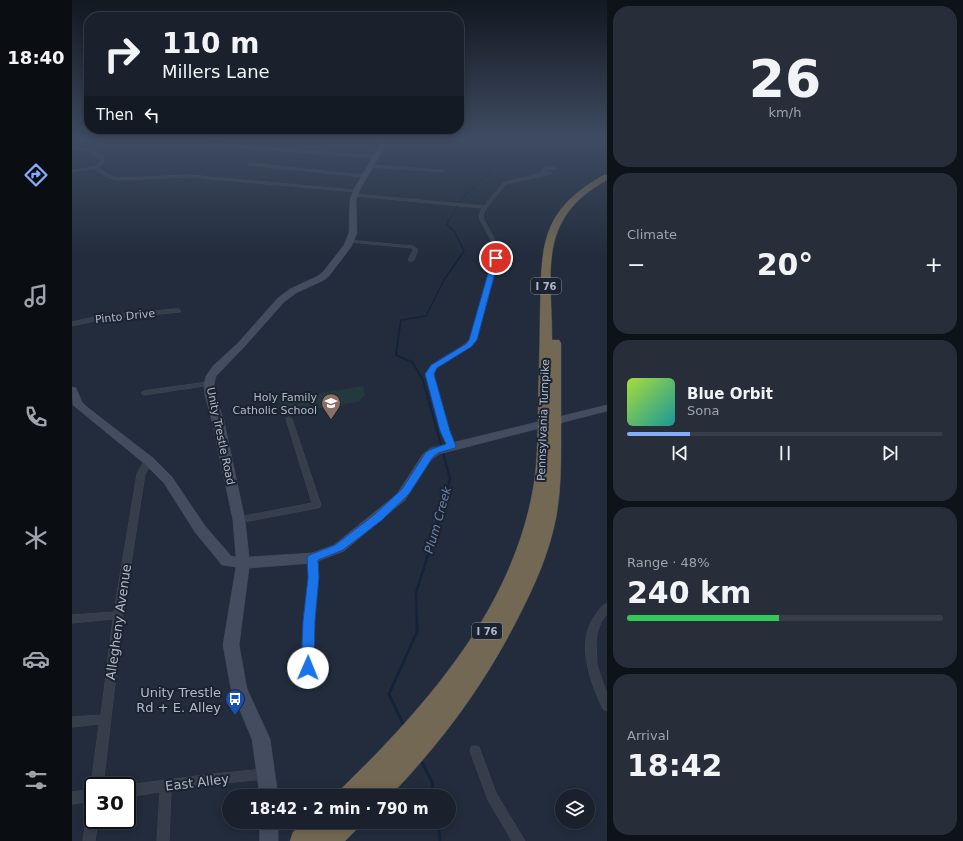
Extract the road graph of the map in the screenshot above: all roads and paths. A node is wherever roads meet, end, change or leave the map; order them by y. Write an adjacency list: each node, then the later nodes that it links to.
1 (116, 178): 2 (street)
2 (132, 178)
3 (211, 178): 8 (street)
4 (363, 178): 8 (street, Unity Trestle Road)
5 (529, 178): 9 (street)
6 (603, 178): 19 (highway, Pennsylvania Turnpike / I 76)
7 (607, 181): 19 (highway, Pennsylvania Turnpike / I 76)
8 (356, 193): 9 (street); 10 (street, Unity Trestle Road)
9 (485, 207): 20 (street)
10 (350, 241): 11 (street); 14 (street, Unity Trestle Road)
11 (411, 260)
12 (178, 311): 13 (street, Pinto Drive)
13 (72, 324)
14 (209, 384): 16 (street); 22 (street, Unity Trestle Road)
15 (72, 391): 21 (street)
16 (144, 393)
17 (607, 408): 20 (street)
18 (289, 419): 22 (street)
19 (550, 422): 37 (highway, Pennsylvania Turnpike / I 76); 38 (highway, Pennsylvania Turnpike / I 76)
20 (445, 448): 23 (street)
21 (149, 461): 24 (street); 26 (street, Allegheny Avenue)
22 (239, 520): 24 (street, Unity Trestle Road)
23 (313, 558): 24 (street); 28 (street)
24 (243, 563): 33 (street, Unity Trestle Road)
25 (607, 607): 29 (street)
26 (118, 615): 27 (street); 30 (street, Allegheny Avenue)
27 (72, 619)
28 (308, 668)
29 (607, 706)
30 (105, 719): 31 (street); 34 (street, Allegheny Avenue)
31 (72, 722)
32 (475, 751): 51 (street)
33 (267, 774): 35 (street, East Alley); 36 (street, Unity Trestle Road)
34 (97, 777)
35 (166, 785): 39 (street, East Alley); 47 (street)
36 (268, 789)
37 (357, 789)
38 (381, 789)
39 (136, 790)
40 (84, 797): 41 (street)
41 (72, 798)
42 (91, 829): 46 (street)
43 (269, 829): 48 (street)
44 (315, 829): 49 (highway)
45 (340, 829): 50 (highway)
46 (89, 841)
47 (163, 841)
48 (270, 841)
49 (302, 841)
50 (327, 841)
51 (519, 841)

